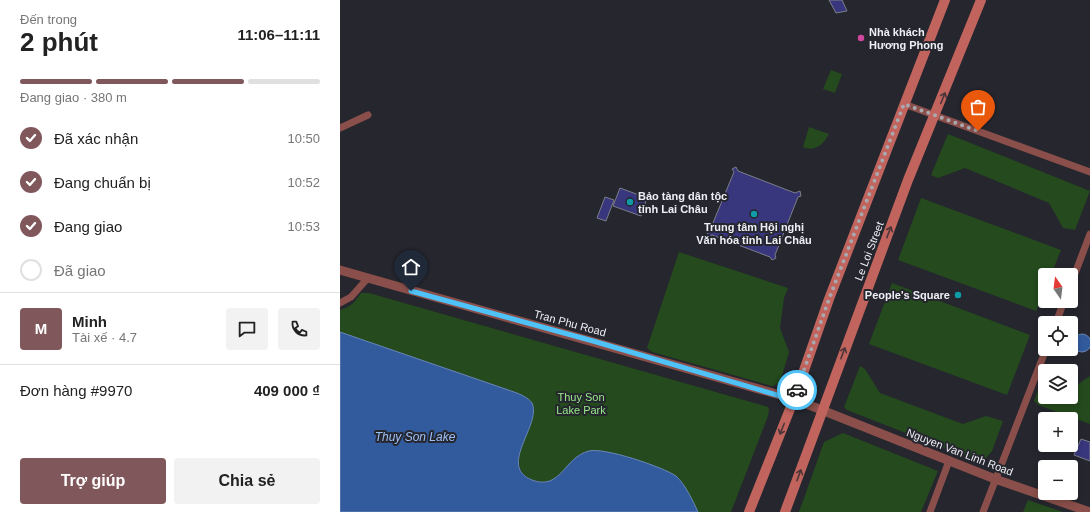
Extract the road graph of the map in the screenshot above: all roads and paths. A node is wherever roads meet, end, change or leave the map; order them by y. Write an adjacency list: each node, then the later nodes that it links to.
1 (945, 0): 3 (main road, Le Loi Street)
2 (981, 0): 5 (main road, Le Loi Street, one-way to 2)
3 (904, 104): 5 (street); 14 (main road, Le Loi Street)
4 (368, 115): 6 (street)
5 (936, 115): 7 (street); 15 (main road, Le Loi Street, one-way to 5)
6 (340, 128)
7 (1090, 172)
8 (1090, 234): 9 (street)
9 (1077, 268)
10 (340, 270): 11 (street, Tran Phu Road)
11 (367, 279): 12 (street); 14 (street, Tran Phu Road)
12 (340, 303)
13 (1043, 356): 17 (street)
14 (794, 400): 15 (street, Tran Phu Road); 18 (main road, Le Loi Street, one-way to 18)
15 (822, 412): 16 (street, Nguyen Van Linh Road); 19 (main road, Le Loi Street, one-way to 15)
16 (949, 461): 17 (street, Nguyen Van Linh Road); 20 (street)
17 (995, 479): 21 (street); 22 (street, Nguyen Van Linh Road)
18 (749, 512)
19 (785, 512)
20 (930, 512)
21 (983, 512)
22 (1090, 512)

